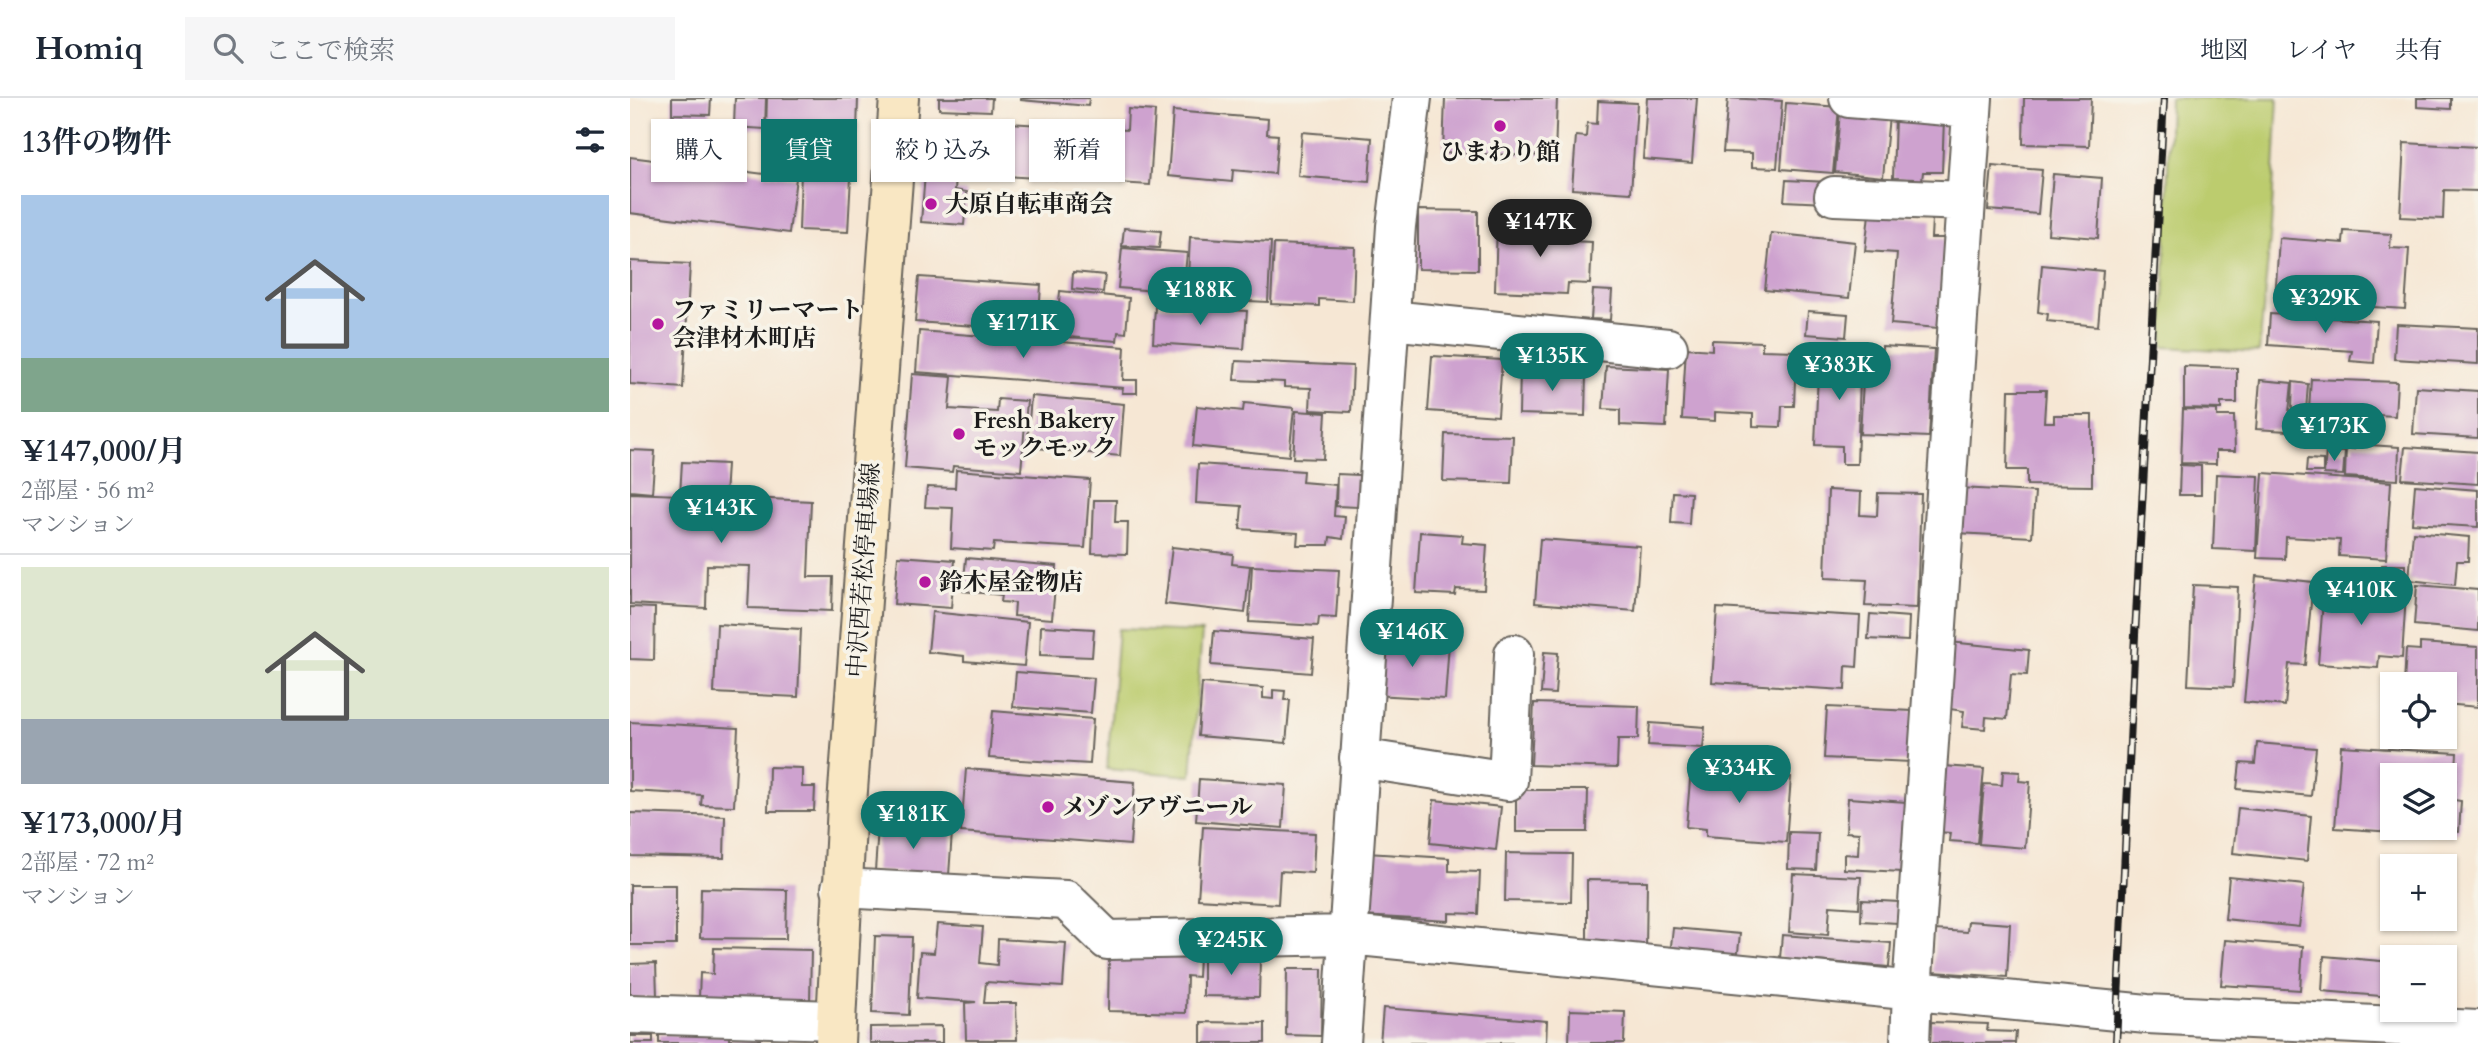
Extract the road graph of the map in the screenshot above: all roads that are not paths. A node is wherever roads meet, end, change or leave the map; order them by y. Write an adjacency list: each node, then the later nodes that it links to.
1 (899, 98): 11 (main road, 中沢西若松停車場線)
2 (1412, 98): 7 (street)
3 (1849, 98): 4 (street)
4 (1973, 103): 6 (street)
5 (1834, 195): 6 (street)
6 (1966, 201): 13 (street)
7 (1390, 320): 8 (street); 10 (street)
8 (1668, 348)
9 (1514, 654): 10 (street)
10 (1359, 758): 12 (street)
11 (841, 888): 12 (street); 16 (main road, 中沢西若松停車場線)
12 (1349, 935): 13 (street); 17 (street)
13 (1912, 991): 15 (street); 18 (street)
14 (630, 1014): 16 (street)
15 (2478, 1030)
16 (835, 1032)
17 (1341, 1043)
18 (1910, 1043)

